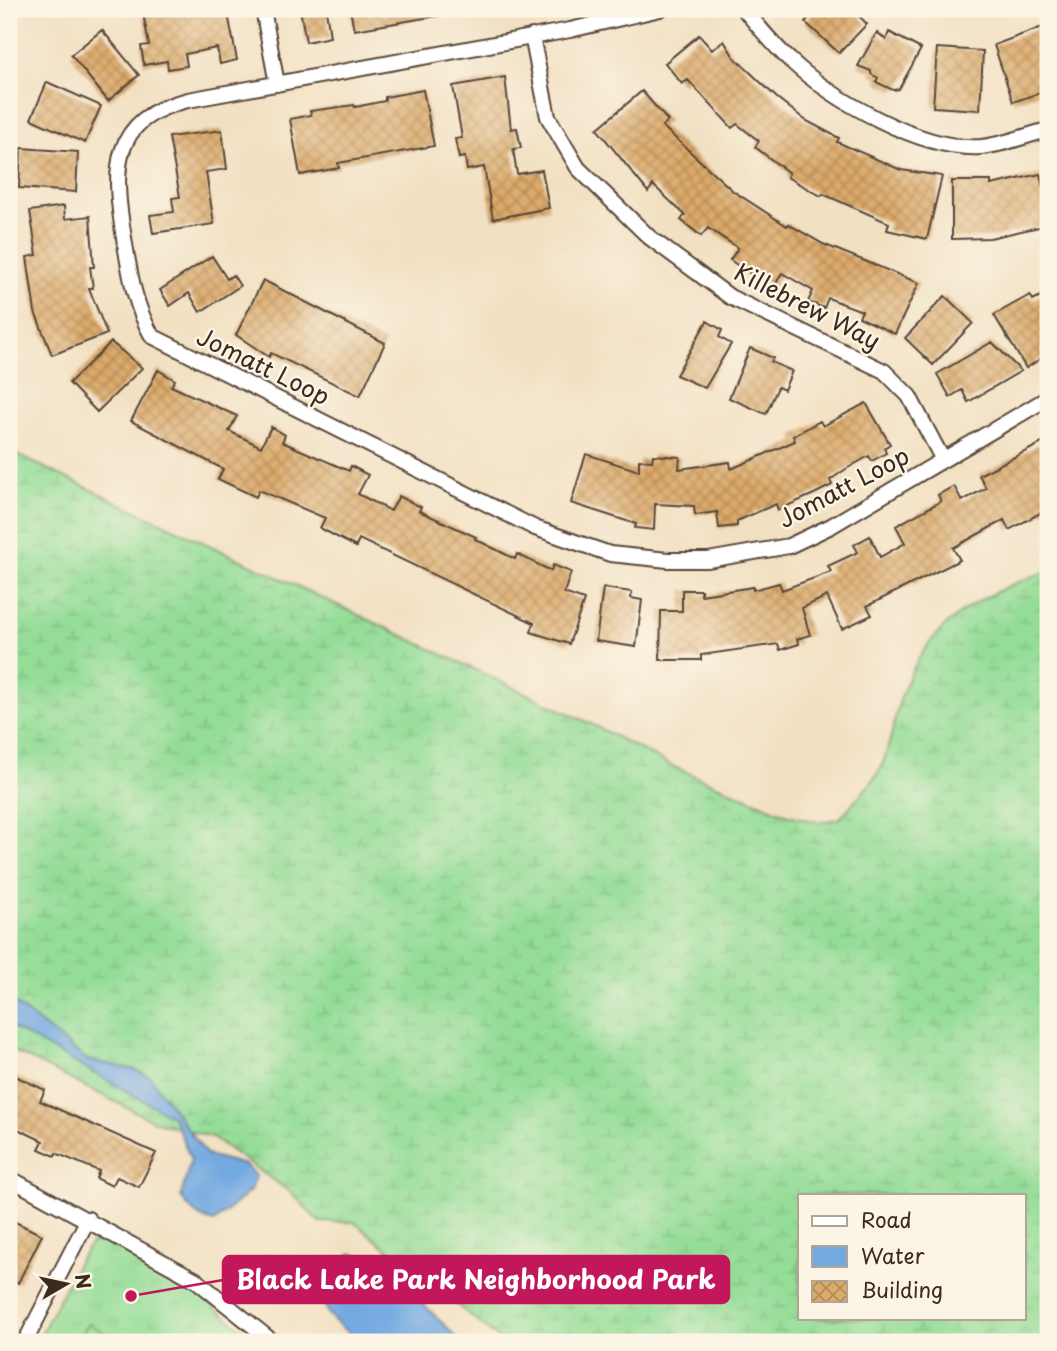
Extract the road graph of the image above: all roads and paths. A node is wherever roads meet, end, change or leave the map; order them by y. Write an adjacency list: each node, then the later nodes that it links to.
1 (263, 9): 5 (street)
2 (660, 9): 4 (street, Jomatt Loop)
3 (744, 9): 6 (street)
4 (532, 36): 5 (street, Jomatt Loop); 8 (street, Killebrew Way)
5 (277, 84): 8 (street, Jomatt Loop)
6 (1048, 130)
7 (1048, 398): 8 (street, Jomatt Loop)
8 (943, 460)
9 (9, 1178): 10 (street)
10 (88, 1219): 11 (street); 12 (street)
11 (25, 1342)
12 (273, 1342)

